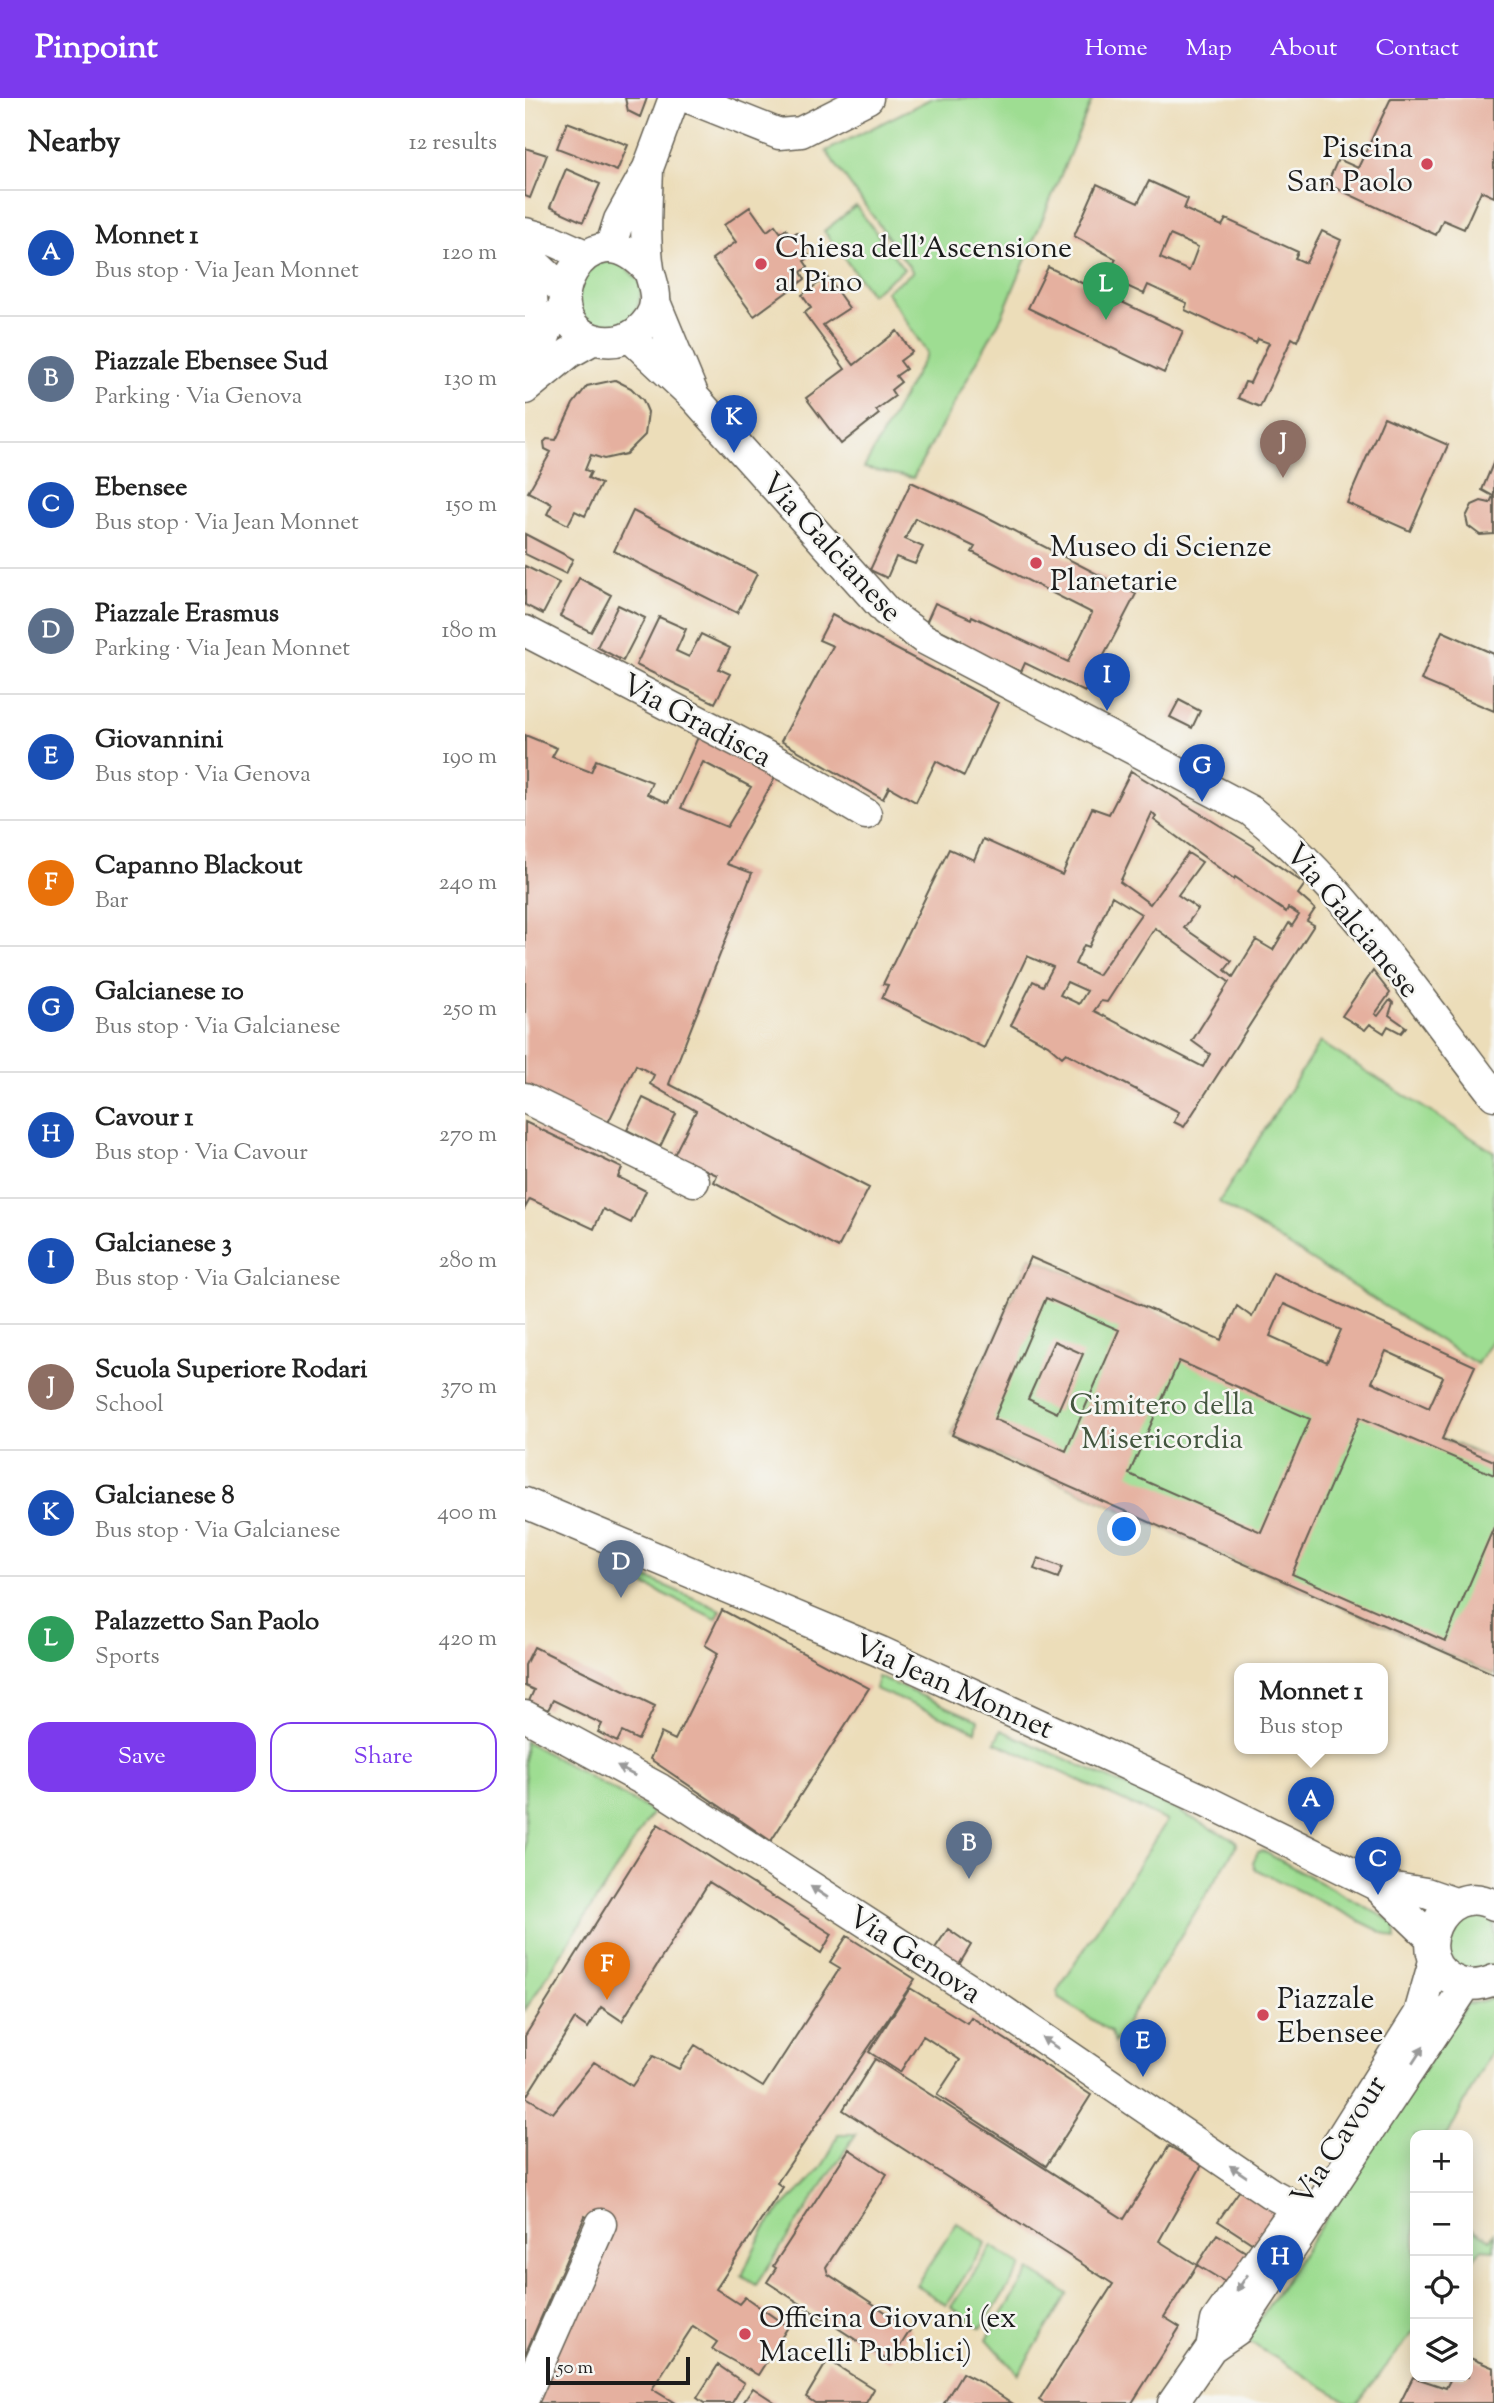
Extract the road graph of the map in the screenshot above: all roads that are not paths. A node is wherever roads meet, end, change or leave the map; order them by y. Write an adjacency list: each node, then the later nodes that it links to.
1 (674, 98): 4 (street, Via Galcianese)
2 (689, 98): 3 (street)
3 (868, 98)
4 (648, 168): 6 (street, Via Galcianese); 8 (street, Via Galcianese)
5 (525, 233): 6 (street)
6 (597, 252): 8 (street); 10 (street, Via Galcianese)
7 (525, 254): 10 (street)
8 (649, 271): 11 (street, Via Galcianese)
9 (525, 282): 13 (street)
10 (563, 298): 14 (street); 15 (street, Via Galcianese)
11 (655, 302): 12 (street); 16 (street, Via Galcianese)
12 (630, 337): 14 (street); 16 (street, Via Galcianese)
13 (525, 338)
14 (593, 339): 15 (street)
15 (525, 389)
16 (694, 397): 19 (street, Via Galcianese)
17 (525, 631): 18 (street, Via Gradisca)
18 (866, 814)
19 (1494, 1096)
20 (525, 1098): 21 (street)
21 (694, 1181)
22 (525, 1503): 24 (street, Via Jean Monnet)
23 (525, 1716): 29 (street, Via Genova, one-way to 23)
24 (1376, 1885): 25 (street, Via Jean Monnet); 27 (street, Via Jean Monnet)
25 (1455, 1903): 26 (street); 27 (street, Via Cavour)
26 (1493, 1903)
27 (1432, 1949): 28 (street, Via Cavour); 29 (street, Via Cavour)
28 (1480, 1982): 31 (street, Via Cavour, one-way to 28)
29 (1296, 2207): 31 (street, Via Cavour, one-way to 31)
30 (601, 2224): 32 (street)
31 (1211, 2348): 33 (street, Via Cavour)
32 (525, 2396)
33 (1173, 2403)

